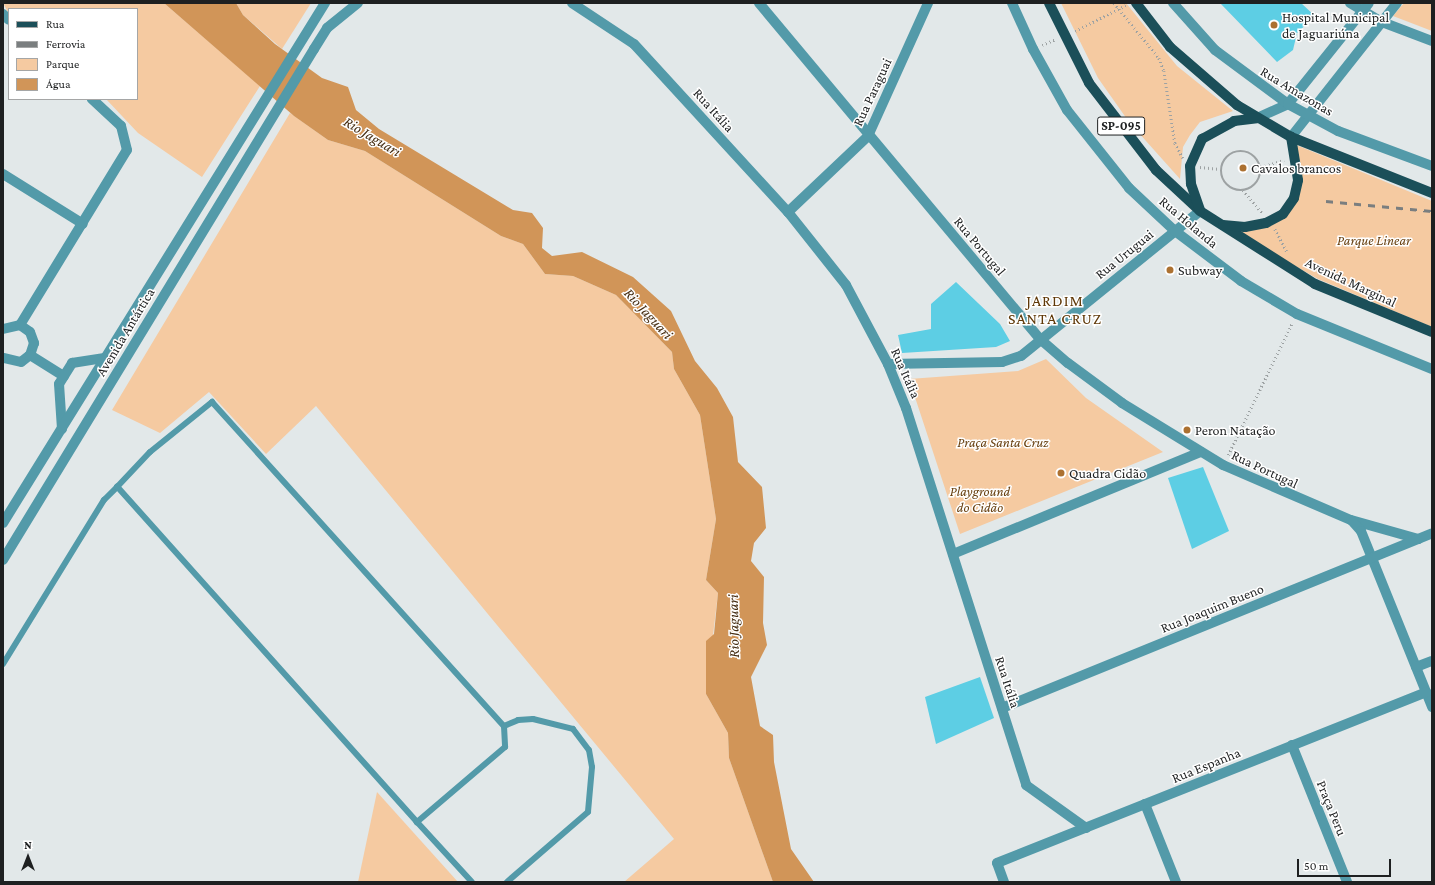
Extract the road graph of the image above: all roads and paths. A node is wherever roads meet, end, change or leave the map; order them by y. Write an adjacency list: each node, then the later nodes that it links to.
1 (325, 3): 48 (street, Avenida Antártica)
2 (358, 3): 62 (street, Avenida Antártica)
3 (759, 3): 24 (street, Rua Portugal)
4 (928, 3): 24 (street, Rua Paraguai)
5 (1012, 3): 19 (street, Rua Holanda)
6 (1049, 3): 17 (main road, SP-095)
7 (1114, 3): 15 (path)
8 (1129, 3): 15 (path)
9 (1136, 3): 23 (main road)
10 (1173, 3): 21 (street, Rua Amazonas)
11 (1350, 3): 14 (street)
12 (1397, 3): 16 (street)
13 (576, 4): 35 (street, Rua Itália)
14 (1366, 7): 16 (street); 21 (street)
15 (1118, 11): 17 (path); 27 (path)
16 (1382, 22): 18 (street); 22 (street)
17 (1063, 36): 19 (path); 34 (main road, SP-095)
18 (1432, 41)
19 (1033, 49): 39 (street, Rua Holanda)
20 (93, 100): 37 (street)
21 (1288, 104): 22 (street, Rua Amazonas); 23 (street)
22 (1308, 115): 25 (street); 28 (street, Rua Amazonas)
23 (1257, 118): 25 (main road); 27 (main road)
24 (868, 136): 35 (street, Rua Paraguai); 45 (street, Rua Portugal)
25 (1291, 137): 26 (main road); 33 (main road)
26 (1294, 157): 29 (path); 36 (main road)
27 (1190, 166): 30 (path); 34 (main road)
28 (1432, 166)
29 (1261, 167): 30 (path); 32 (path)
30 (1220, 169): 32 (path)
31 (3, 174): 37 (street)
32 (1243, 190): 36 (path)
33 (1432, 193)
34 (1200, 211): 38 (main road, SP-095); 39 (street, Rua Uruguai)
35 (788, 212): 49 (street, Rua Itália)
36 (1269, 222): 38 (main road); 40 (path)
37 (82, 224): 42 (street)
38 (1222, 225): 44 (main road, Avenida Marginal / SP-095)
39 (1175, 231): 41 (street, Rua Holanda); 45 (street, Rua Uruguai)
40 (1290, 258)
41 (1297, 314): 50 (street, Rua Holanda); 54 (path)
42 (20, 325): 43 (street); 46 (street)
43 (3, 329)
44 (1432, 332)
45 (1040, 340): 49 (street, Rua Uruguai); 53 (street, Rua Portugal)
46 (30, 355): 47 (street); 51 (street)
47 (3, 358)
48 (105, 358): 51 (street); 52 (street, Avenida Antártica)
49 (888, 364): 60 (street, Rua Itália)
50 (1432, 369)
51 (64, 376): 52 (street)
52 (62, 428): 57 (street, Avenida Antártica)
53 (1201, 452): 54 (street, Rua Portugal); 60 (street)
54 (1223, 465): 56 (street, Rua Portugal)
55 (117, 487): 64 (lane); 69 (lane); 72 (lane)
56 (1351, 520): 59 (street, Rua Portugal); 61 (street)
57 (3, 523)
58 (1432, 533): 59 (street, Rua Joaquim Bueno)
59 (1418, 539): 61 (street, Rua Joaquim Bueno)
60 (952, 554): 68 (street, Rua Itália)
61 (1371, 558): 65 (street); 68 (street, Rua Joaquim Bueno)
62 (3, 560)
63 (1432, 661): 65 (street)
64 (3, 664)
65 (1416, 668): 66 (street)
66 (1426, 692): 67 (street); 70 (street, Rua Espanha)
67 (1432, 707)
68 (1002, 708): 73 (street, Rua Itália)
69 (504, 726): 72 (lane); 75 (lane)
70 (1292, 745): 71 (street, Rua Espanha); 78 (street, Praça Peru)
71 (1145, 804): 73 (street, Rua Espanha); 77 (street)
72 (417, 822): 74 (lane)
73 (1086, 828): 76 (street, Rua Espanha)
74 (472, 882)
75 (507, 882)
76 (1004, 882)
77 (1176, 882)
78 (1347, 882)

